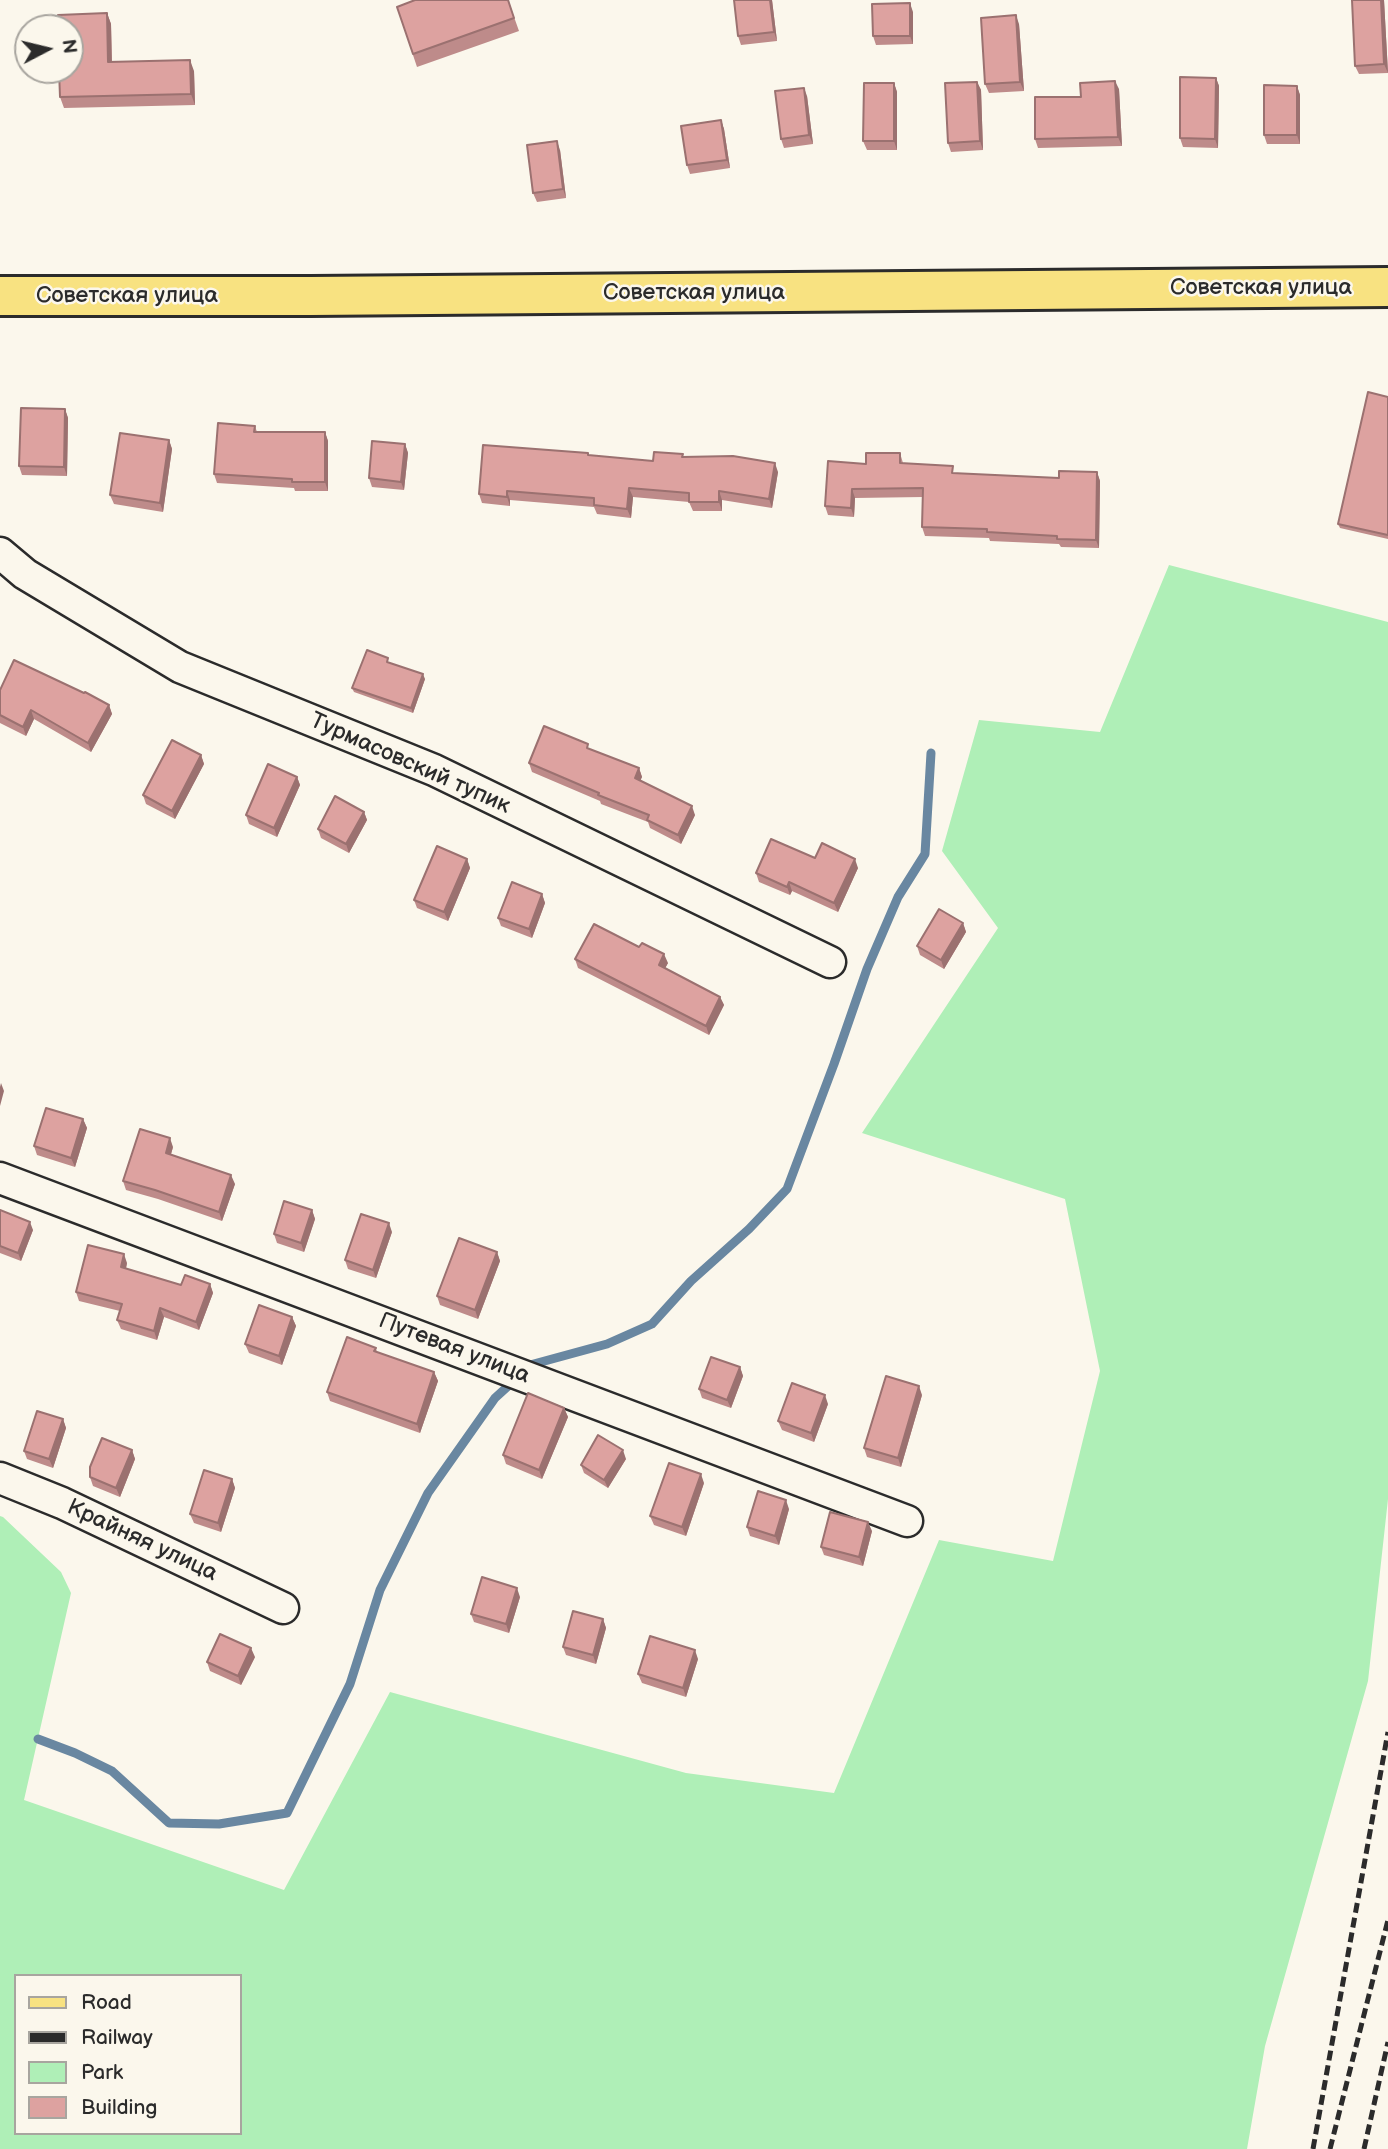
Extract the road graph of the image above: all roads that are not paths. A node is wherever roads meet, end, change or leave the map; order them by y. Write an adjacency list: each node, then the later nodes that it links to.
1 (1388, 287): 2 (main road, Советская улица)
2 (0, 296)
3 (0, 553): 4 (street, Турмасовский тупик)
4 (830, 962)
5 (0, 1178): 7 (street, Путевая улица)
6 (0, 1478): 8 (street, Крайняя улица)
7 (907, 1521)
8 (283, 1608)

